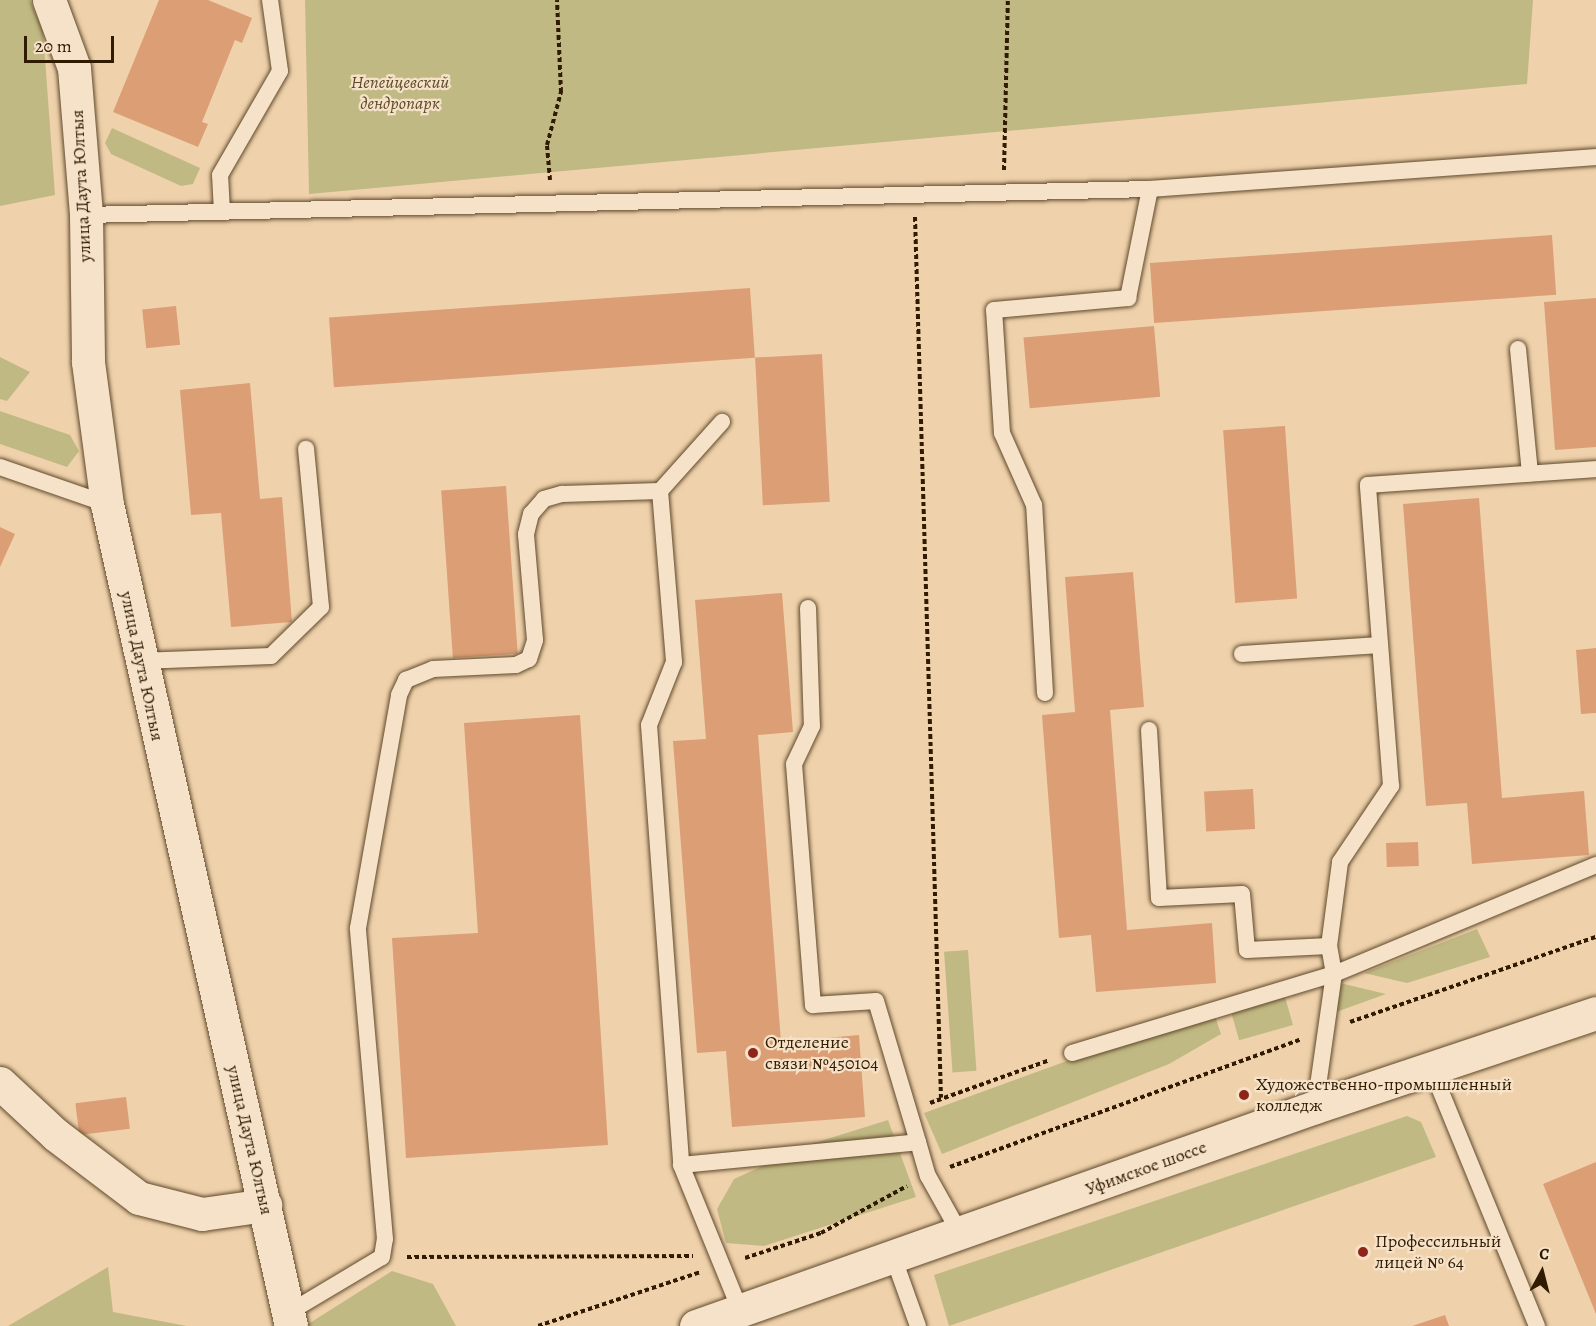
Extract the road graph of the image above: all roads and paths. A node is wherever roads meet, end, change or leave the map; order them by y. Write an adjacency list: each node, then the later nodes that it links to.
1 (49, 0): 11 (street, улица Даута Юлтыя)
2 (270, 0): 10 (lane)
3 (558, 0): 9 (path)
4 (1008, 0): 8 (path)
5 (1596, 157): 6 (lane)
6 (1149, 189): 8 (lane); 24 (lane)
7 (915, 192): 8 (lane); 9 (lane); 35 (path)
8 (1004, 192)
9 (551, 203): 10 (lane)
10 (222, 212): 11 (lane)
11 (86, 215): 19 (street, улица Даута Юлтыя)
12 (1518, 349): 17 (lane)
13 (722, 422): 18 (lane)
14 (306, 449): 23 (lane)
15 (0, 467): 19 (lane)
16 (1596, 469): 17 (lane)
17 (1530, 473): 21 (lane)
18 (660, 491): 39 (lane); 43 (lane)
19 (107, 504): 23 (street, улица Даута Юлтыя)
20 (808, 608): 37 (lane)
21 (1380, 645): 22 (lane); 28 (lane)
22 (1242, 654)
23 (140, 661): 41 (street, улица Даута Юлтыя)
24 (1045, 693)
25 (1149, 730): 28 (lane)
26 (1596, 865): 29 (lane)
27 (1596, 937): 31 (path)
28 (1329, 946): 29 (lane)
29 (1334, 974): 31 (lane); 32 (lane)
30 (1596, 1012): 33 (street, Уфимское шоссе)
31 (1325, 1031): 36 (lane); 40 (path)
32 (1072, 1053): 35 (path)
33 (1432, 1070): 36 (street, Уфимское шоссе); 51 (lane)
34 (0, 1083): 41 (street)
35 (941, 1098): 37 (path)
36 (1315, 1107): 42 (street, Уфимское шоссе)
37 (907, 1113): 38 (lane)
38 (918, 1143): 39 (lane); 40 (lane)
39 (681, 1165): 45 (lane)
40 (927, 1176): 42 (lane); 45 (path)
41 (265, 1205): 47 (street, улица Даута Юлтыя)
42 (961, 1235): 44 (street, Уфимское шоссе)
43 (382, 1257): 45 (path); 47 (lane)
44 (894, 1258): 46 (street, Уфимское шоссе); 50 (lane)
45 (720, 1261): 46 (lane); 48 (path)
46 (741, 1312): 49 (street, Уфимское шоссе)
47 (289, 1319)
48 (538, 1326)
49 (696, 1326)
50 (918, 1326)
51 (1537, 1326)

